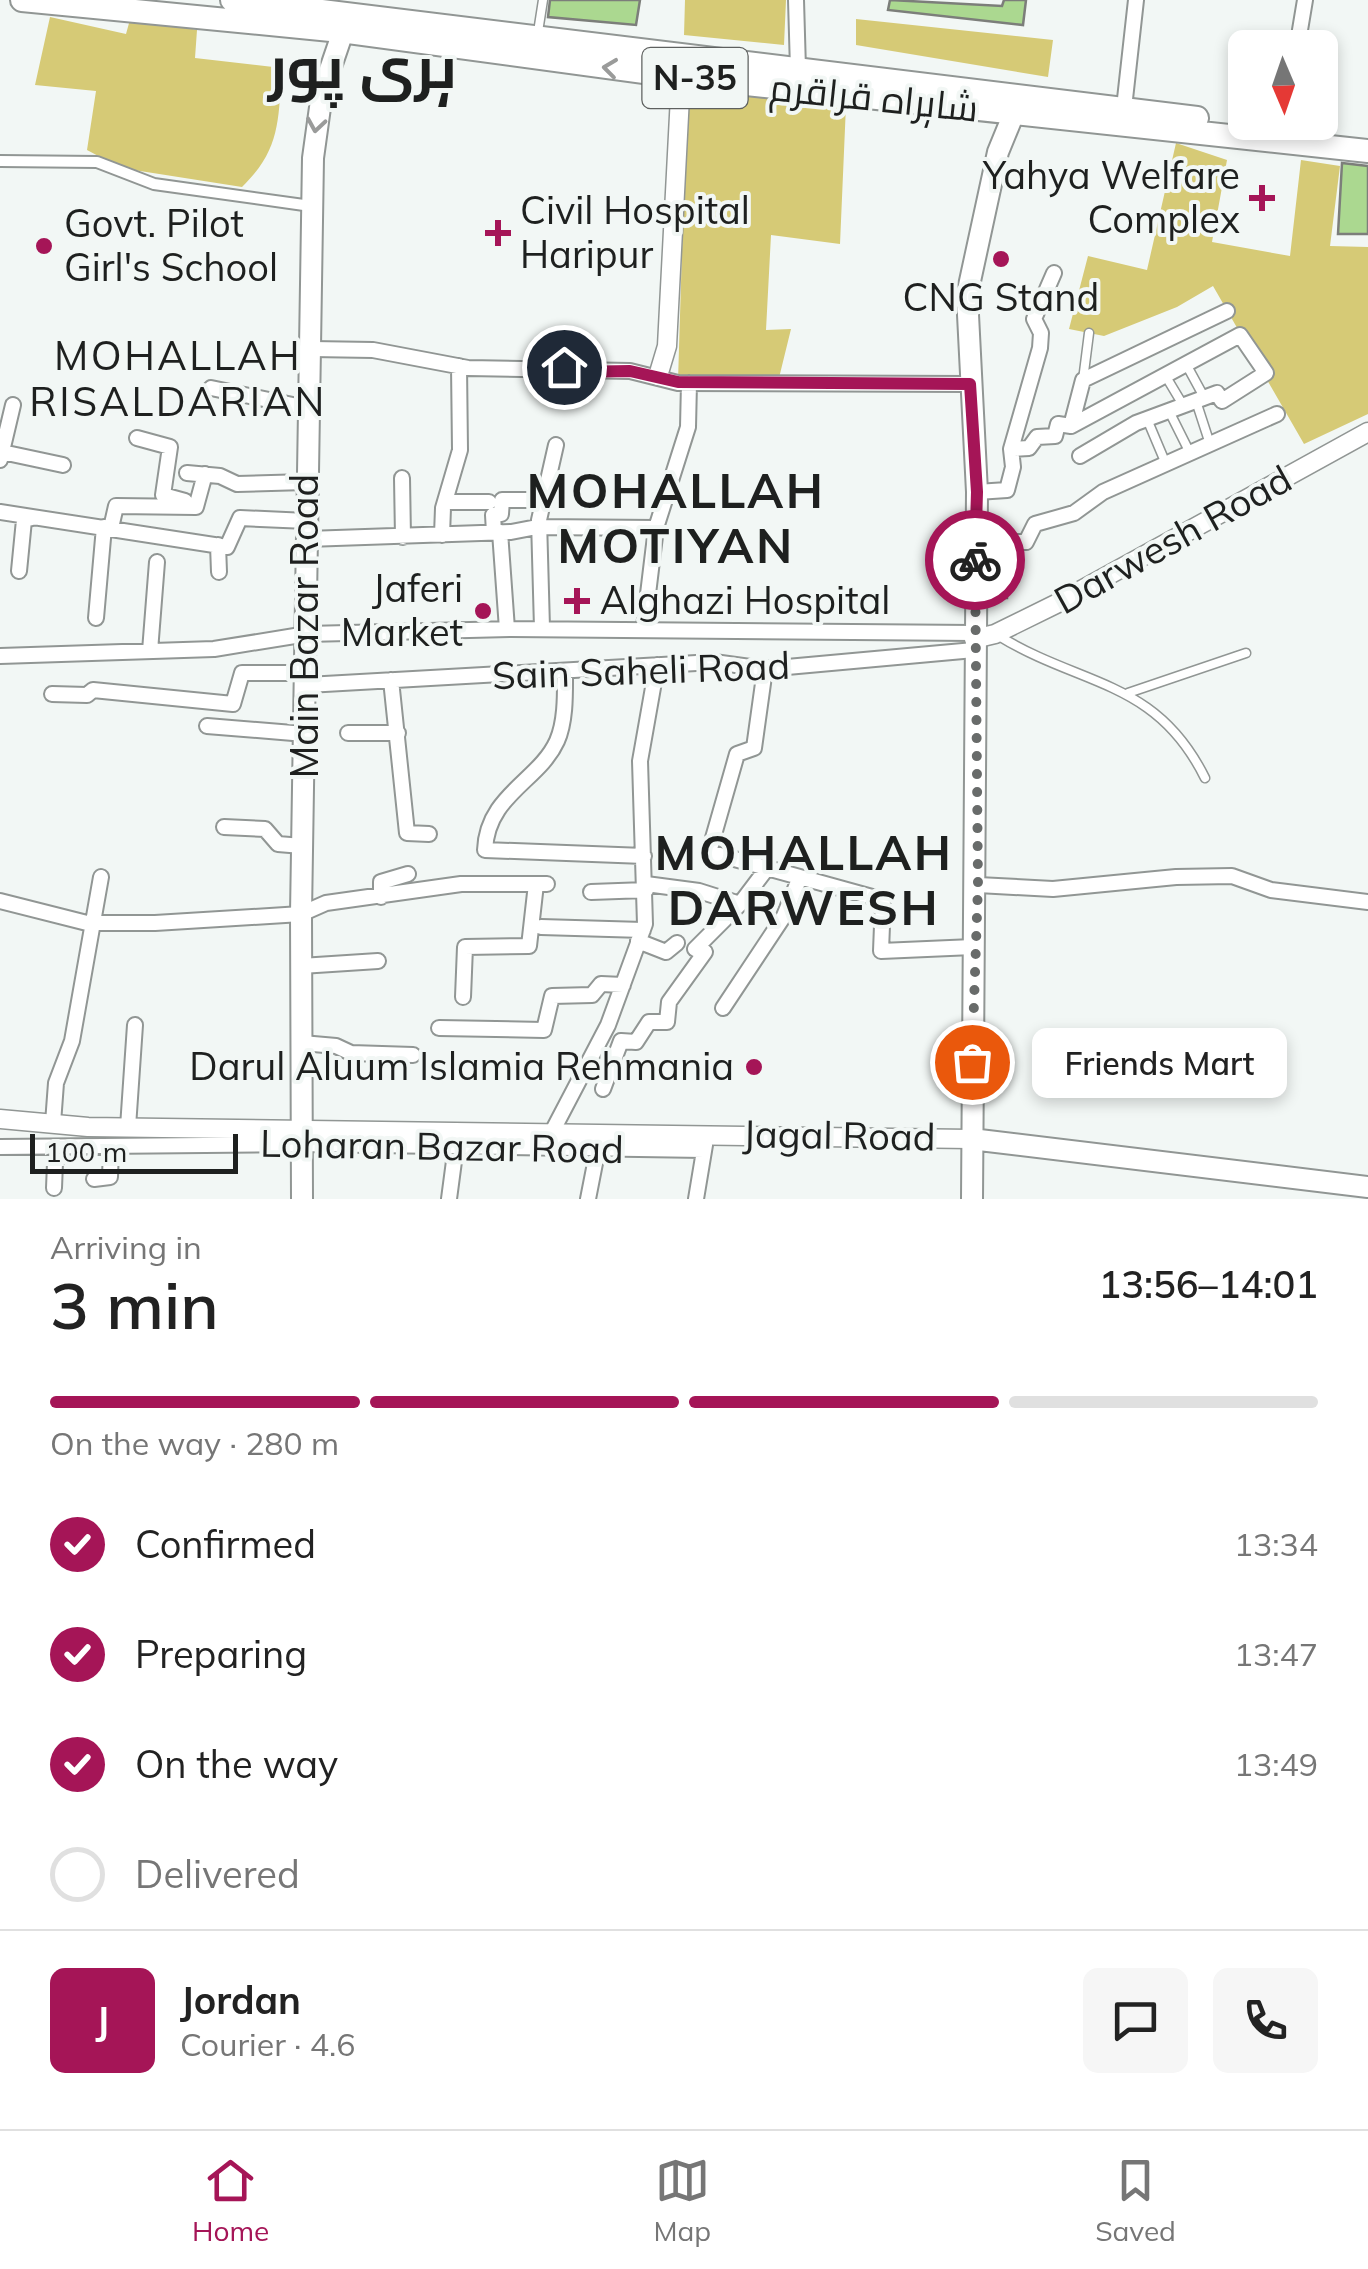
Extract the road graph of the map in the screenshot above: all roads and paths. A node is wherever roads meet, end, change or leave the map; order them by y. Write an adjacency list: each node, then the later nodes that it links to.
1 (22, 0): 7 (highway, شاہراہ قراقرم / N-35)
2 (232, 0): 7 (highway, شاہراہ قراقرم / N-35)
3 (543, 0): 9 (lane)
4 (796, 0): 10 (street)
5 (1136, 0): 12 (street)
6 (1305, 0): 8 (street)
7 (348, 14): 9 (highway, شاہراہ قراقرم / N-35); 11 (highway, شاہراہ قراقرم / N-35, one-way to 7); 19 (main road, Main Bazar Road, one-way to 19)
8 (1300, 30)
9 (537, 37): 10 (highway, شاہراہ قراقرم / N-35)
10 (798, 70): 12 (highway, شاہراہ قراقرم / N-35)
11 (681, 77): 13 (highway, شاہراہ قراقرم / N-35); 27 (street)
12 (1124, 108): 14 (highway, شاہراہ قراقرم / N-35)
13 (1014, 113): 17 (highway, شاہراہ قراقرم / N-35); 30 (main road)
14 (1228, 119)
15 (1338, 134): 16 (highway, شاہراہ قراقرم / N-35)
16 (1368, 140)
17 (1368, 151)
18 (0, 160): 19 (street)
19 (312, 206): 23 (main road, Main Bazar Road)
20 (1054, 273): 42 (street)
21 (1227, 311): 28 (street)
22 (1089, 333): 28 (lane)
23 (312, 349): 25 (street); 34 (main road, Main Bazar Road)
24 (1186, 364): 26 (street); 32 (lane); 32 (street)
25 (459, 366): 27 (street); 55 (street)
26 (1165, 375): 32 (lane); 37 (street)
27 (658, 376): 29 (street)
28 (1082, 380): 37 (street)
29 (689, 383): 30 (street); 61 (street)
30 (970, 384): 52 (main road)
31 (211, 388): 34 (street)
32 (1188, 404): 36 (street); 40 (lane); 43 (lane)
33 (13, 405): 44 (street)
34 (307, 408): 51 (main road, Main Bazar Road)
35 (1277, 414): 40 (street)
36 (1147, 419): 45 (street); 46 (lane)
37 (1071, 426): 42 (street)
38 (1368, 432): 76 (street, Darwesh Road)
39 (137, 438): 54 (street)
40 (1209, 441): 43 (street)
41 (556, 445): 53 (street)
42 (1011, 449): 52 (street)
43 (1188, 451): 46 (street)
44 (1, 456): 47 (street)
45 (1080, 456)
46 (1166, 464): 66 (street)
47 (63, 465)
48 (188, 473): 49 (street)
49 (205, 474): 51 (street); 54 (street)
50 (402, 478): 64 (street)
51 (306, 482): 62 (main road, Main Bazar Road)
52 (977, 492): 76 (main road)
53 (542, 500): 59 (street); 63 (street)
54 (196, 502): 60 (street)
55 (446, 502): 56 (street); 65 (street)
56 (489, 502)
57 (0, 512): 58 (street)
58 (33, 518): 60 (street); 69 (street)
59 (543, 527): 61 (street); 63 (street); 73 (street)
60 (107, 528): 67 (street); 71 (street)
61 (656, 528): 72 (street)
62 (307, 530): 64 (street); 67 (street); 75 (main road, Main Bazar Road)
63 (497, 532): 65 (street); 74 (street)
64 (403, 536): 65 (street)
65 (442, 536)
66 (1008, 542)
67 (218, 545): 70 (street)
68 (157, 562): 77 (street)
69 (19, 571)
70 (218, 572)
71 (96, 618)
72 (644, 627): 73 (street, Sain Saheli Road); 76 (street, Sain Saheli Road)
73 (542, 628): 74 (street, Sain Saheli Road)
74 (507, 629): 75 (street, Sain Saheli Road)
75 (307, 634): 77 (street, Sain Saheli Road); 83 (main road, Main Bazar Road)
76 (979, 639): 81 (street, Sain Saheli Road); 85 (lane); 100 (main road)
77 (150, 651): 79 (street, Sain Saheli Road)
78 (1246, 653): 85 (lane)
79 (0, 656)
80 (657, 665): 81 (street, Sain Saheli Road); 82 (street, Sain Saheli Road); 95 (street)
81 (765, 670): 96 (street)
82 (565, 671): 84 (street, Sain Saheli Road); 95 (street)
83 (307, 679): 84 (street, Sain Saheli Road); 86 (street, Sain Saheli Road); 90 (main road, Main Bazar Road)
84 (392, 680): 88 (street)
85 (1128, 693): 91 (lane)
86 (52, 694)
87 (207, 726): 90 (street)
88 (398, 732): 89 (street); 93 (street)
89 (348, 733)
90 (305, 734): 94 (main road, Main Bazar Road)
91 (1205, 778)
92 (224, 827): 94 (street)
93 (429, 834)
94 (302, 846): 107 (main road, Main Bazar Road)
95 (644, 856): 101 (street)
96 (768, 867): 99 (street); 106 (street)
97 (408, 874): 103 (street)
98 (102, 877): 108 (street)
99 (800, 877): 112 (street); 117 (street)
100 (978, 885): 105 (street); 112 (main road)
101 (646, 887): 102 (street); 106 (street); 110 (street)
102 (592, 892)
103 (380, 897): 107 (street); 116 (street)
104 (0, 901): 108 (street)
105 (1368, 902)
106 (740, 904): 122 (street)
107 (301, 914): 108 (street); 114 (main road, Main Bazar Road)
108 (93, 923): 124 (street)
109 (541, 927): 110 (street)
110 (641, 936): 111 (street); 115 (street)
111 (677, 943)
112 (973, 947): 128 (main road)
113 (378, 960): 114 (street)
114 (301, 966): 120 (main road, Main Bazar Road)
115 (623, 985): 119 (street); 126 (street)
116 (464, 996)
117 (723, 1008)
118 (135, 1024): 125 (street)
119 (438, 1028)
120 (302, 1042): 121 (street); 127 (main road, Main Bazar Road)
121 (413, 1055)
122 (603, 1089)
123 (0, 1119): 124 (street, Loharan Bazar Road)
124 (53, 1124): 125 (street, Loharan Bazar Road)
125 (128, 1127): 127 (street, Loharan Bazar Road)
126 (552, 1132): 127 (street, Jagal Road); 129 (street, Jagal Road)
127 (303, 1136): 130 (street, Loharan Bazar Road); 132 (street, Loharan Bazar Road); 138 (main road, Main Bazar Road)
128 (970, 1138): 129 (street, Jagal Road); 137 (main road); 142 (main road)
129 (705, 1142): 134 (street, Loharan Bazar Road); 141 (street)
130 (456, 1146): 134 (street, Loharan Bazar Road); 139 (street)
131 (64, 1147): 132 (street, Loharan Bazar Road); 133 (street, Loharan Bazar Road); 136 (street)
132 (111, 1147): 135 (street)
133 (0, 1148)
134 (598, 1148): 140 (street)
135 (94, 1179)
136 (54, 1188)
137 (1364, 1189)
138 (302, 1199)
139 (448, 1199)
140 (588, 1199)
141 (696, 1199)
142 (972, 1199)

